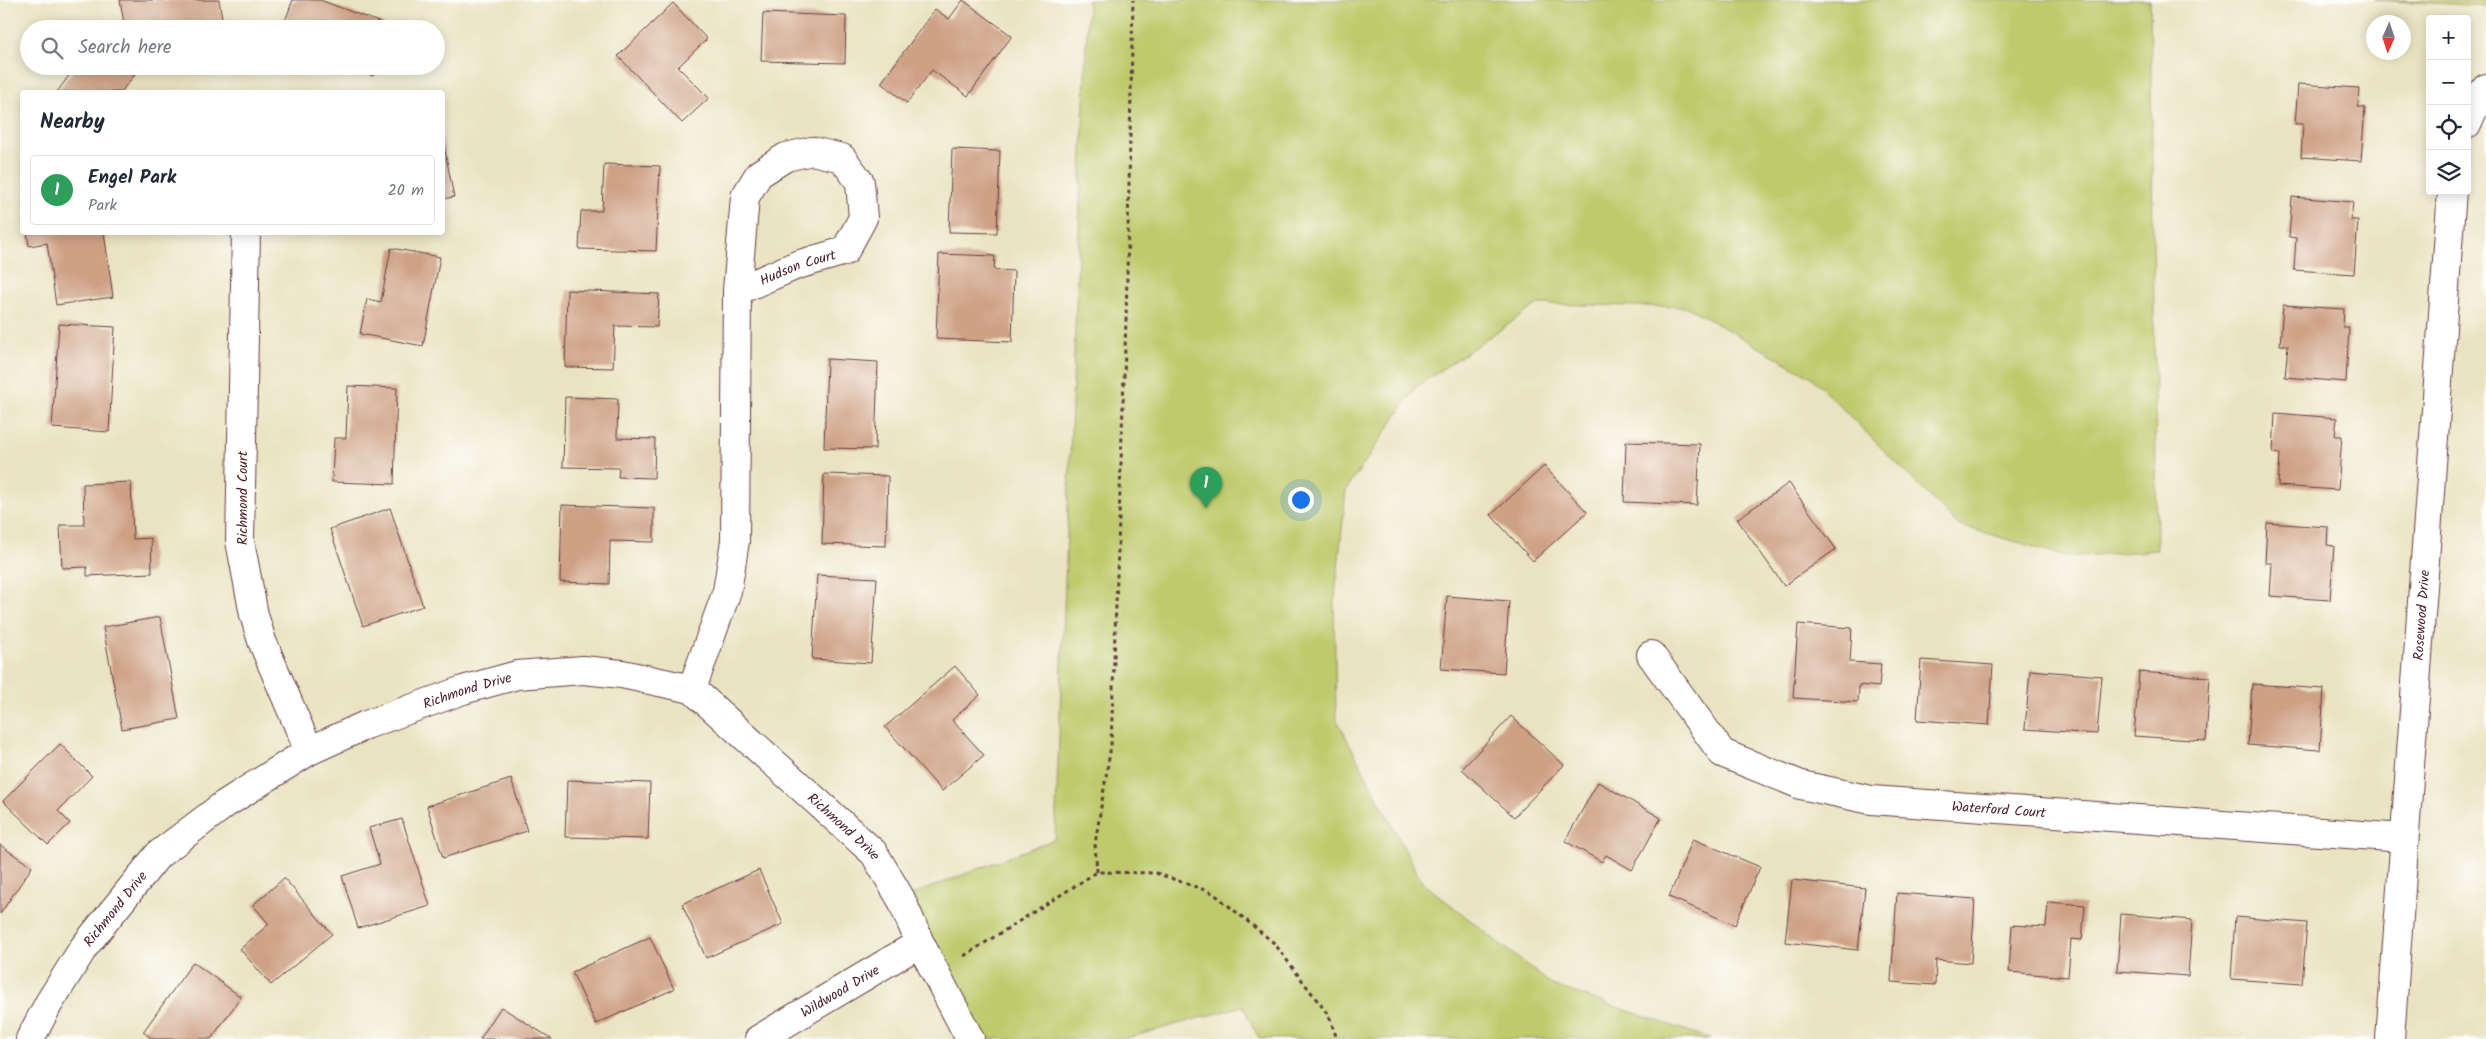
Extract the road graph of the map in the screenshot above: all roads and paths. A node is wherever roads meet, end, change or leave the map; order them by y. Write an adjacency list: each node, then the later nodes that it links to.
1 (1133, 0): 11 (path)
2 (2486, 88): 3 (street)
3 (2471, 115)
4 (2452, 195): 10 (street, Rosewood Drive)
5 (246, 235): 9 (street, Richmond Court)
6 (736, 290): 6 (street, Hudson Court); 8 (street, Hudson Court)
7 (1651, 655): 10 (street, Waterford Court)
8 (692, 689): 9 (street, Richmond Drive); 12 (street, Richmond Drive)
9 (309, 751): 14 (street, Richmond Drive)
10 (2404, 838): 18 (street, Rosewood Drive)
11 (1097, 872): 13 (path); 17 (path)
12 (920, 943): 13 (street, Richmond Drive); 15 (street, Wildwood Drive)
13 (938, 974): 16 (street, Richmond Drive)
14 (30, 1039)
15 (759, 1039)
16 (970, 1039)
17 (1337, 1039)
18 (2390, 1039)

